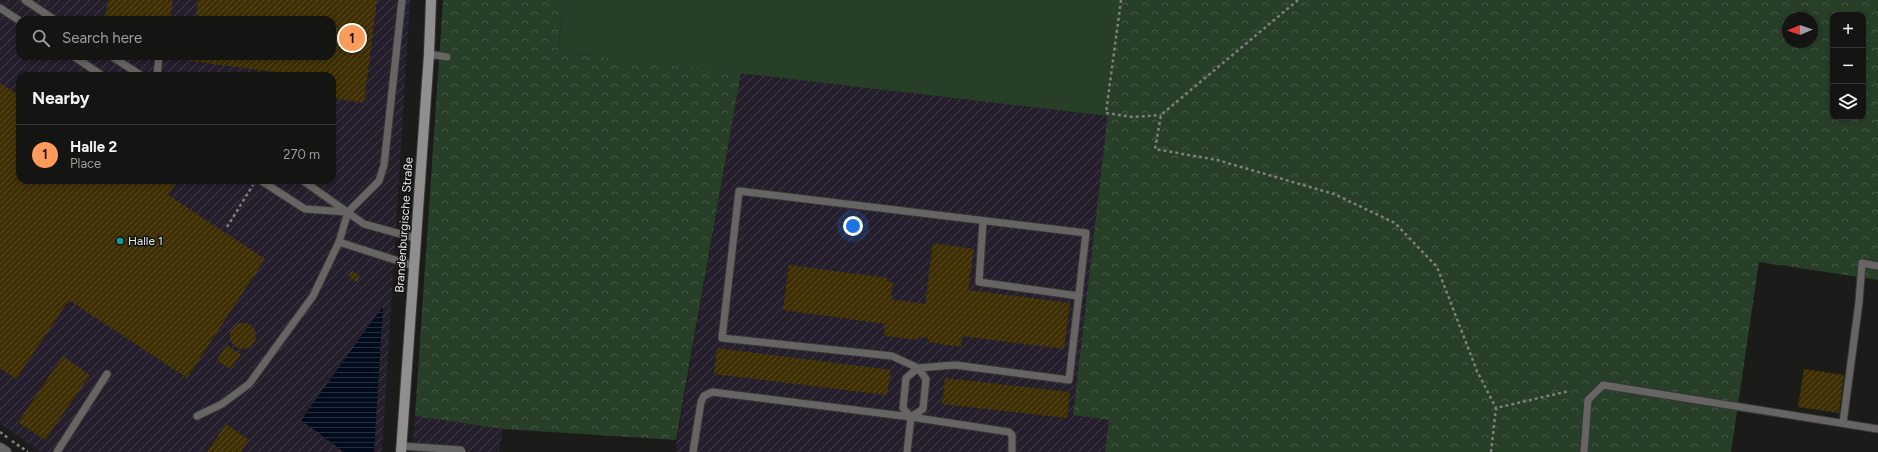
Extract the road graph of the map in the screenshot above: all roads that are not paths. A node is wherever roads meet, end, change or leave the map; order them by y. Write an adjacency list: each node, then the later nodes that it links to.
1 (25, 0): 5 (lane)
2 (402, 0): 17 (lane)
3 (431, 0): 7 (street, Brandenburgische Straße)
4 (0, 8): 6 (lane)
5 (49, 16)
6 (16, 18)
7 (428, 54): 8 (lane); 19 (street, Brandenburgische Straße)
8 (448, 57)
9 (79, 60): 12 (lane)
10 (117, 60): 13 (lane)
11 (159, 60): 14 (lane)
12 (97, 72)
13 (136, 72)
14 (157, 72)
15 (266, 184): 17 (lane)
16 (308, 184): 17 (lane)
17 (348, 212): 19 (lane); 20 (lane)
18 (983, 221): 23 (lane); 23 (lane); 24 (lane)
19 (415, 238): 21 (street, Brandenburgische Straße)
20 (339, 242): 21 (lane); 26 (lane)
21 (414, 266): 31 (street, Brandenburgische Straße)
22 (1878, 266): 28 (lane)
23 (1079, 296): 24 (lane)
24 (918, 368): 27 (lane); 27 (lane)
25 (107, 374): 33 (lane)
26 (197, 416)
27 (912, 417): 35 (lane); 36 (lane); 37 (lane)
28 (1843, 423): 29 (lane); 38 (lane)
29 (1878, 429)
30 (0, 448): 32 (street)
31 (401, 449): 34 (lane)
32 (6, 452)
33 (57, 452)
34 (462, 452)
35 (693, 452)
36 (907, 452)
37 (1012, 452)
38 (1584, 452)

